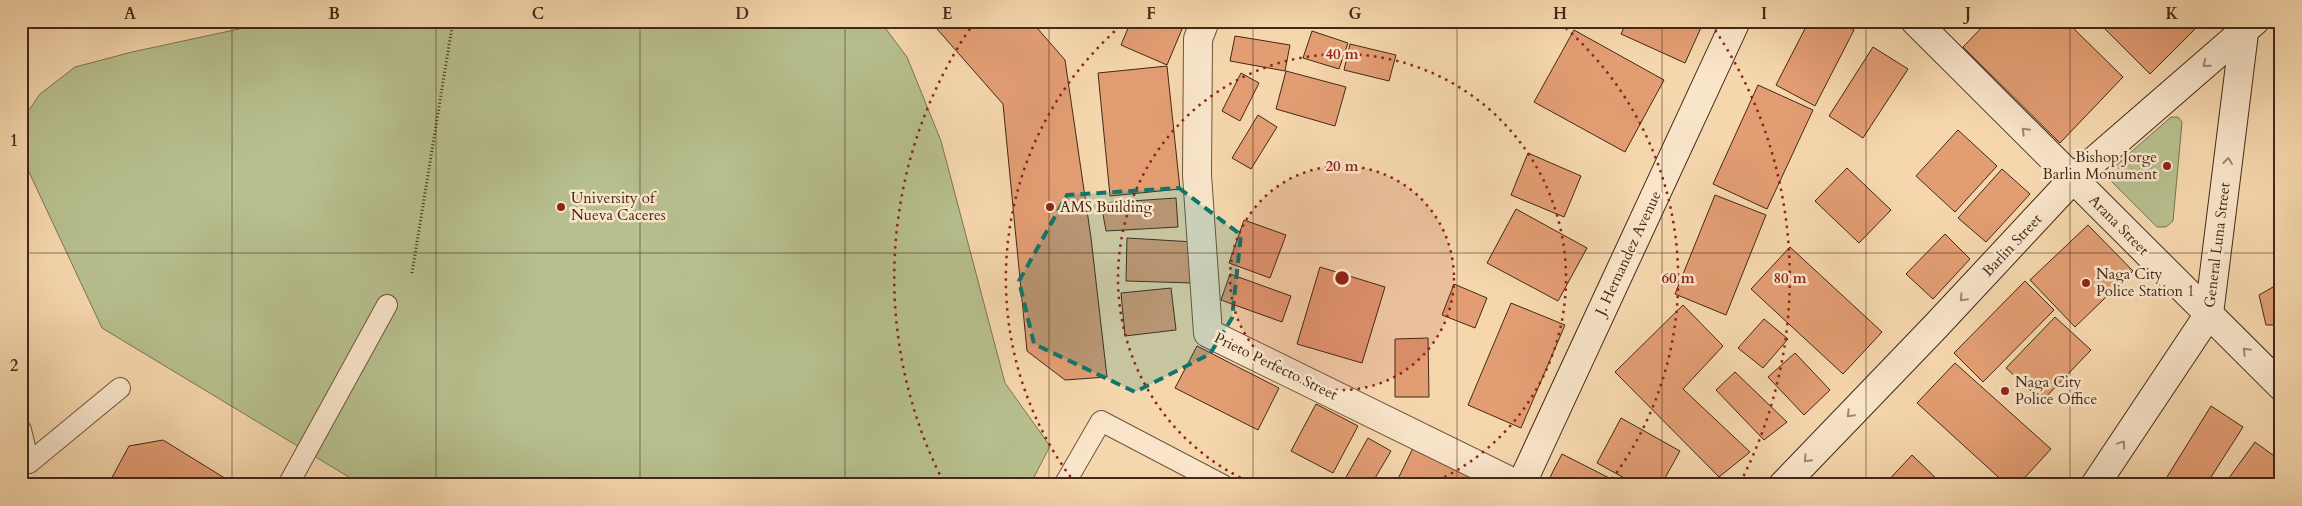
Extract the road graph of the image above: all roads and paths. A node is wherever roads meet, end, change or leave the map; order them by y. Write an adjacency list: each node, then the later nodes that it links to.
1 (453, 21): 7 (path)
2 (1206, 21): 16 (street, Prieto Perfecto Street)
3 (1736, 21): 16 (street, J. Hernandez Avenue)
4 (1915, 21): 6 (street, Arana Street, one-way to 4)
5 (2250, 27): 6 (street, Barlin Street, one-way to 6); 9 (street, General Luna Street, one-way to 5)
6 (2073, 179): 9 (street, Arana Street); 17 (street, Barlin Street, one-way to 17)
7 (412, 273)
8 (387, 305): 13 (lane)
9 (2208, 314): 10 (street, Arana Street, one-way to 9); 18 (street, General Luna Street, one-way to 9)
10 (2281, 386)
11 (120, 388): 12 (lane)
12 (21, 430)
13 (288, 485)
14 (1064, 485): 15 (lane)
15 (1223, 485)
16 (1519, 485)
17 (1783, 485)
18 (2095, 485)

